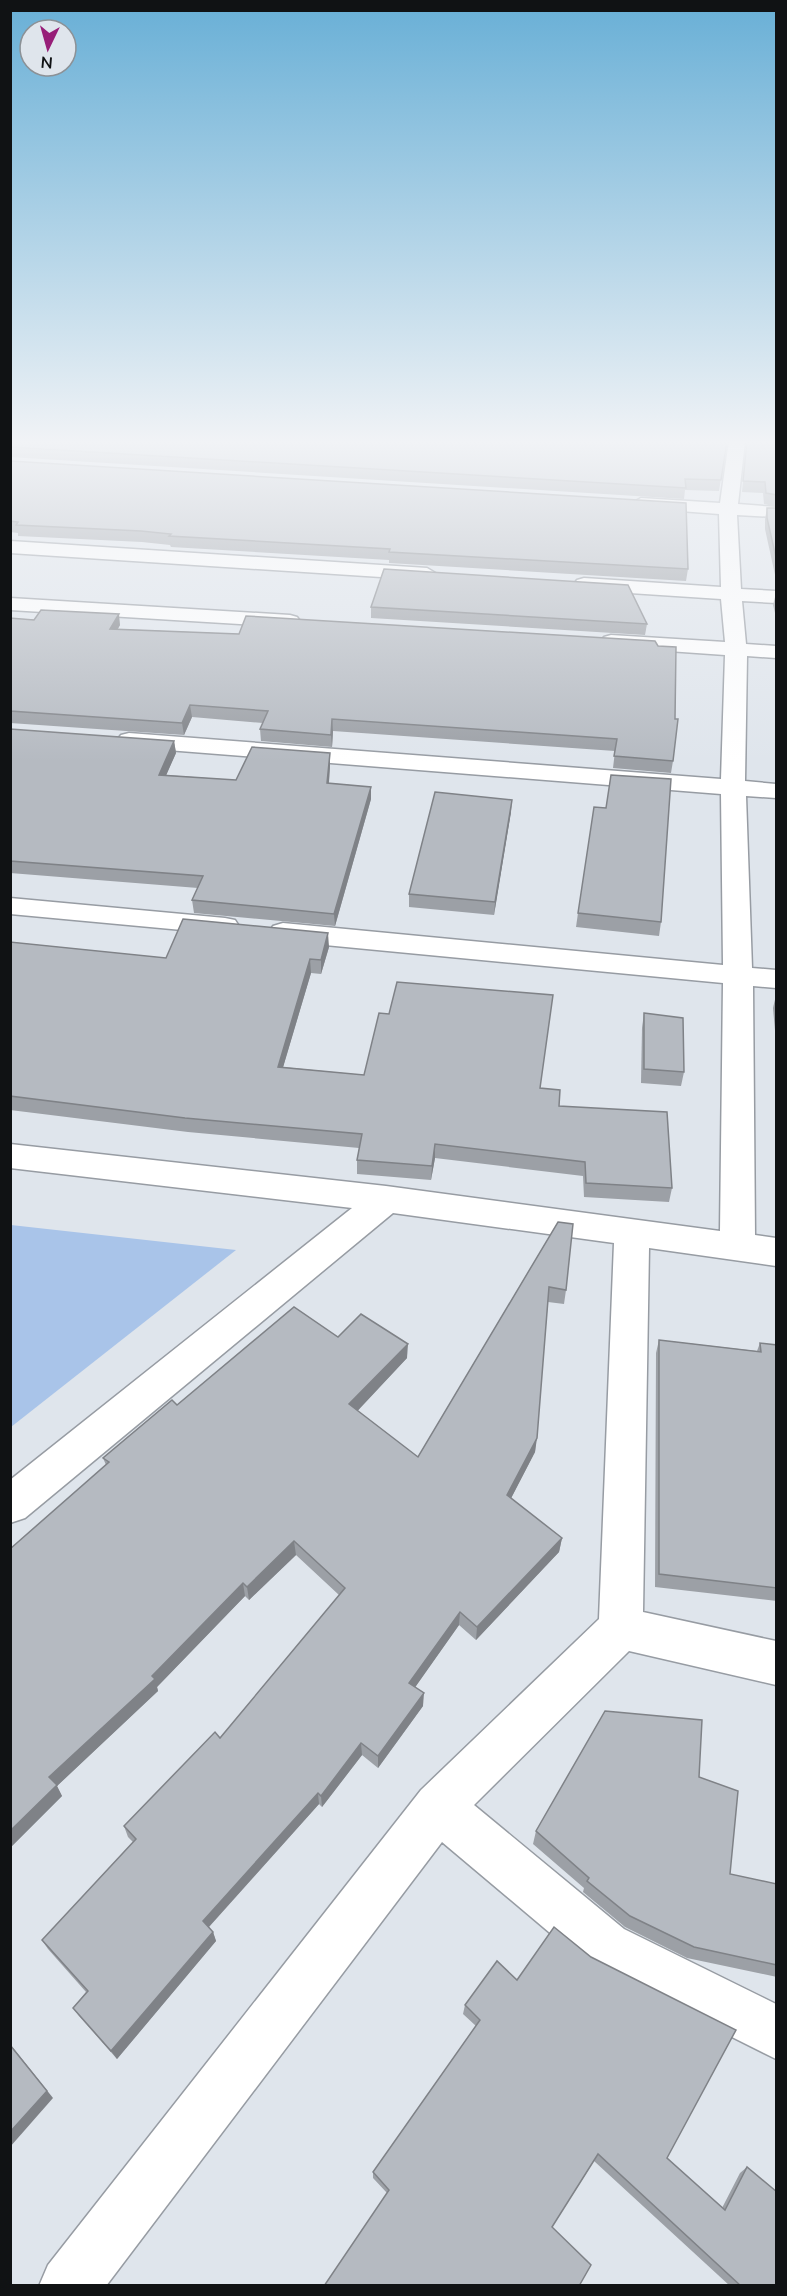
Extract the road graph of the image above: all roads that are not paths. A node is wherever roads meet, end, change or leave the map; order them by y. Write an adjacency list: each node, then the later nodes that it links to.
1 (28, 548): 3 (street)
2 (729, 548): 5 (street)
3 (447, 575)
4 (565, 583): 5 (street)
5 (730, 593): 6 (street); 10 (street)
6 (777, 597)
7 (10, 604): 8 (street)
8 (308, 622)
9 (594, 640): 10 (street)
10 (736, 649): 11 (street); 13 (street)
11 (777, 652)
12 (105, 738): 13 (street)
13 (734, 786): 14 (street); 16 (street)
14 (777, 790)
15 (10, 906): 16 (street)
16 (738, 975): 17 (street); 21 (street)
17 (777, 979)
18 (10, 1156): 19 (street)
19 (386, 1199): 20 (street); 23 (street)
20 (632, 1231): 21 (street); 24 (street)
21 (737, 1246): 22 (street)
22 (777, 1252)
23 (10, 1505)
24 (621, 1628): 25 (street); 26 (street)
25 (777, 1663)
26 (438, 1807): 27 (street); 28 (street)
27 (777, 2032)
28 (69, 2286)

